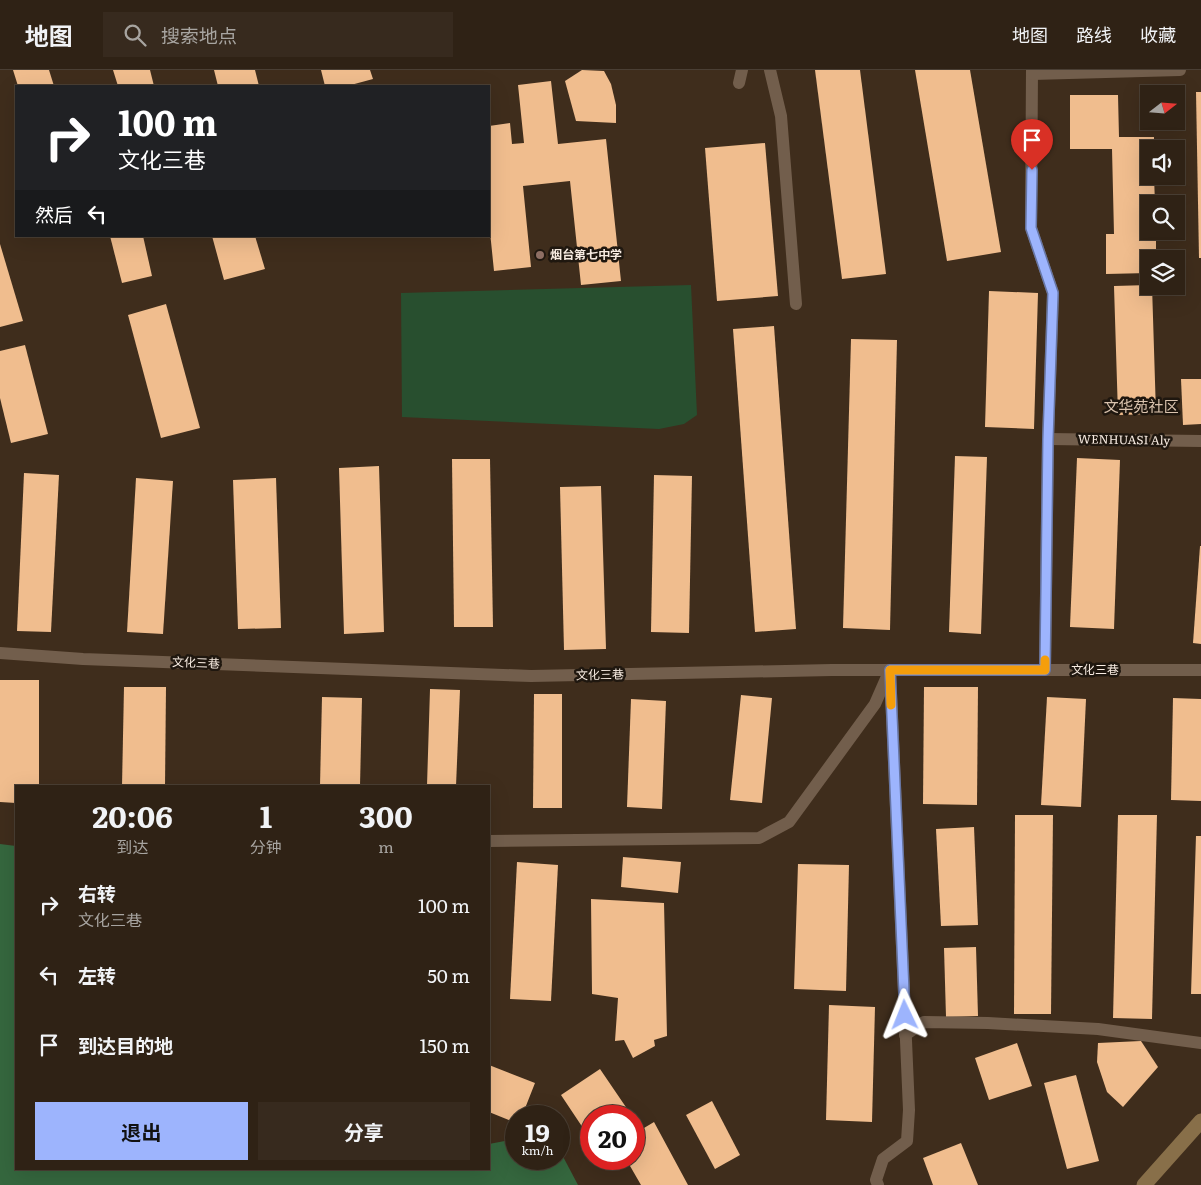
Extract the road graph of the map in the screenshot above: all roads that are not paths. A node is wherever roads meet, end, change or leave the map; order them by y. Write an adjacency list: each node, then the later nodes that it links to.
1 (742, 70): 5 (lane)
2 (770, 70): 6 (lane)
3 (1180, 70): 4 (lane)
4 (1032, 72): 7 (lane)
5 (739, 83)
6 (796, 304)
7 (1048, 439): 8 (lane, WENHUASI Aly); 11 (lane)
8 (1201, 441)
9 (0, 653): 10 (lane, 文化三巷)
10 (890, 670): 11 (lane, 文化三巷); 13 (lane); 14 (lane)
11 (1045, 670): 12 (lane, 文化三巷)
12 (1201, 670)
13 (490, 841)
14 (906, 1034): 15 (lane); 17 (lane)
15 (1201, 1043)
16 (1201, 1121): 18 (main road)
17 (878, 1185)
18 (1144, 1185)

